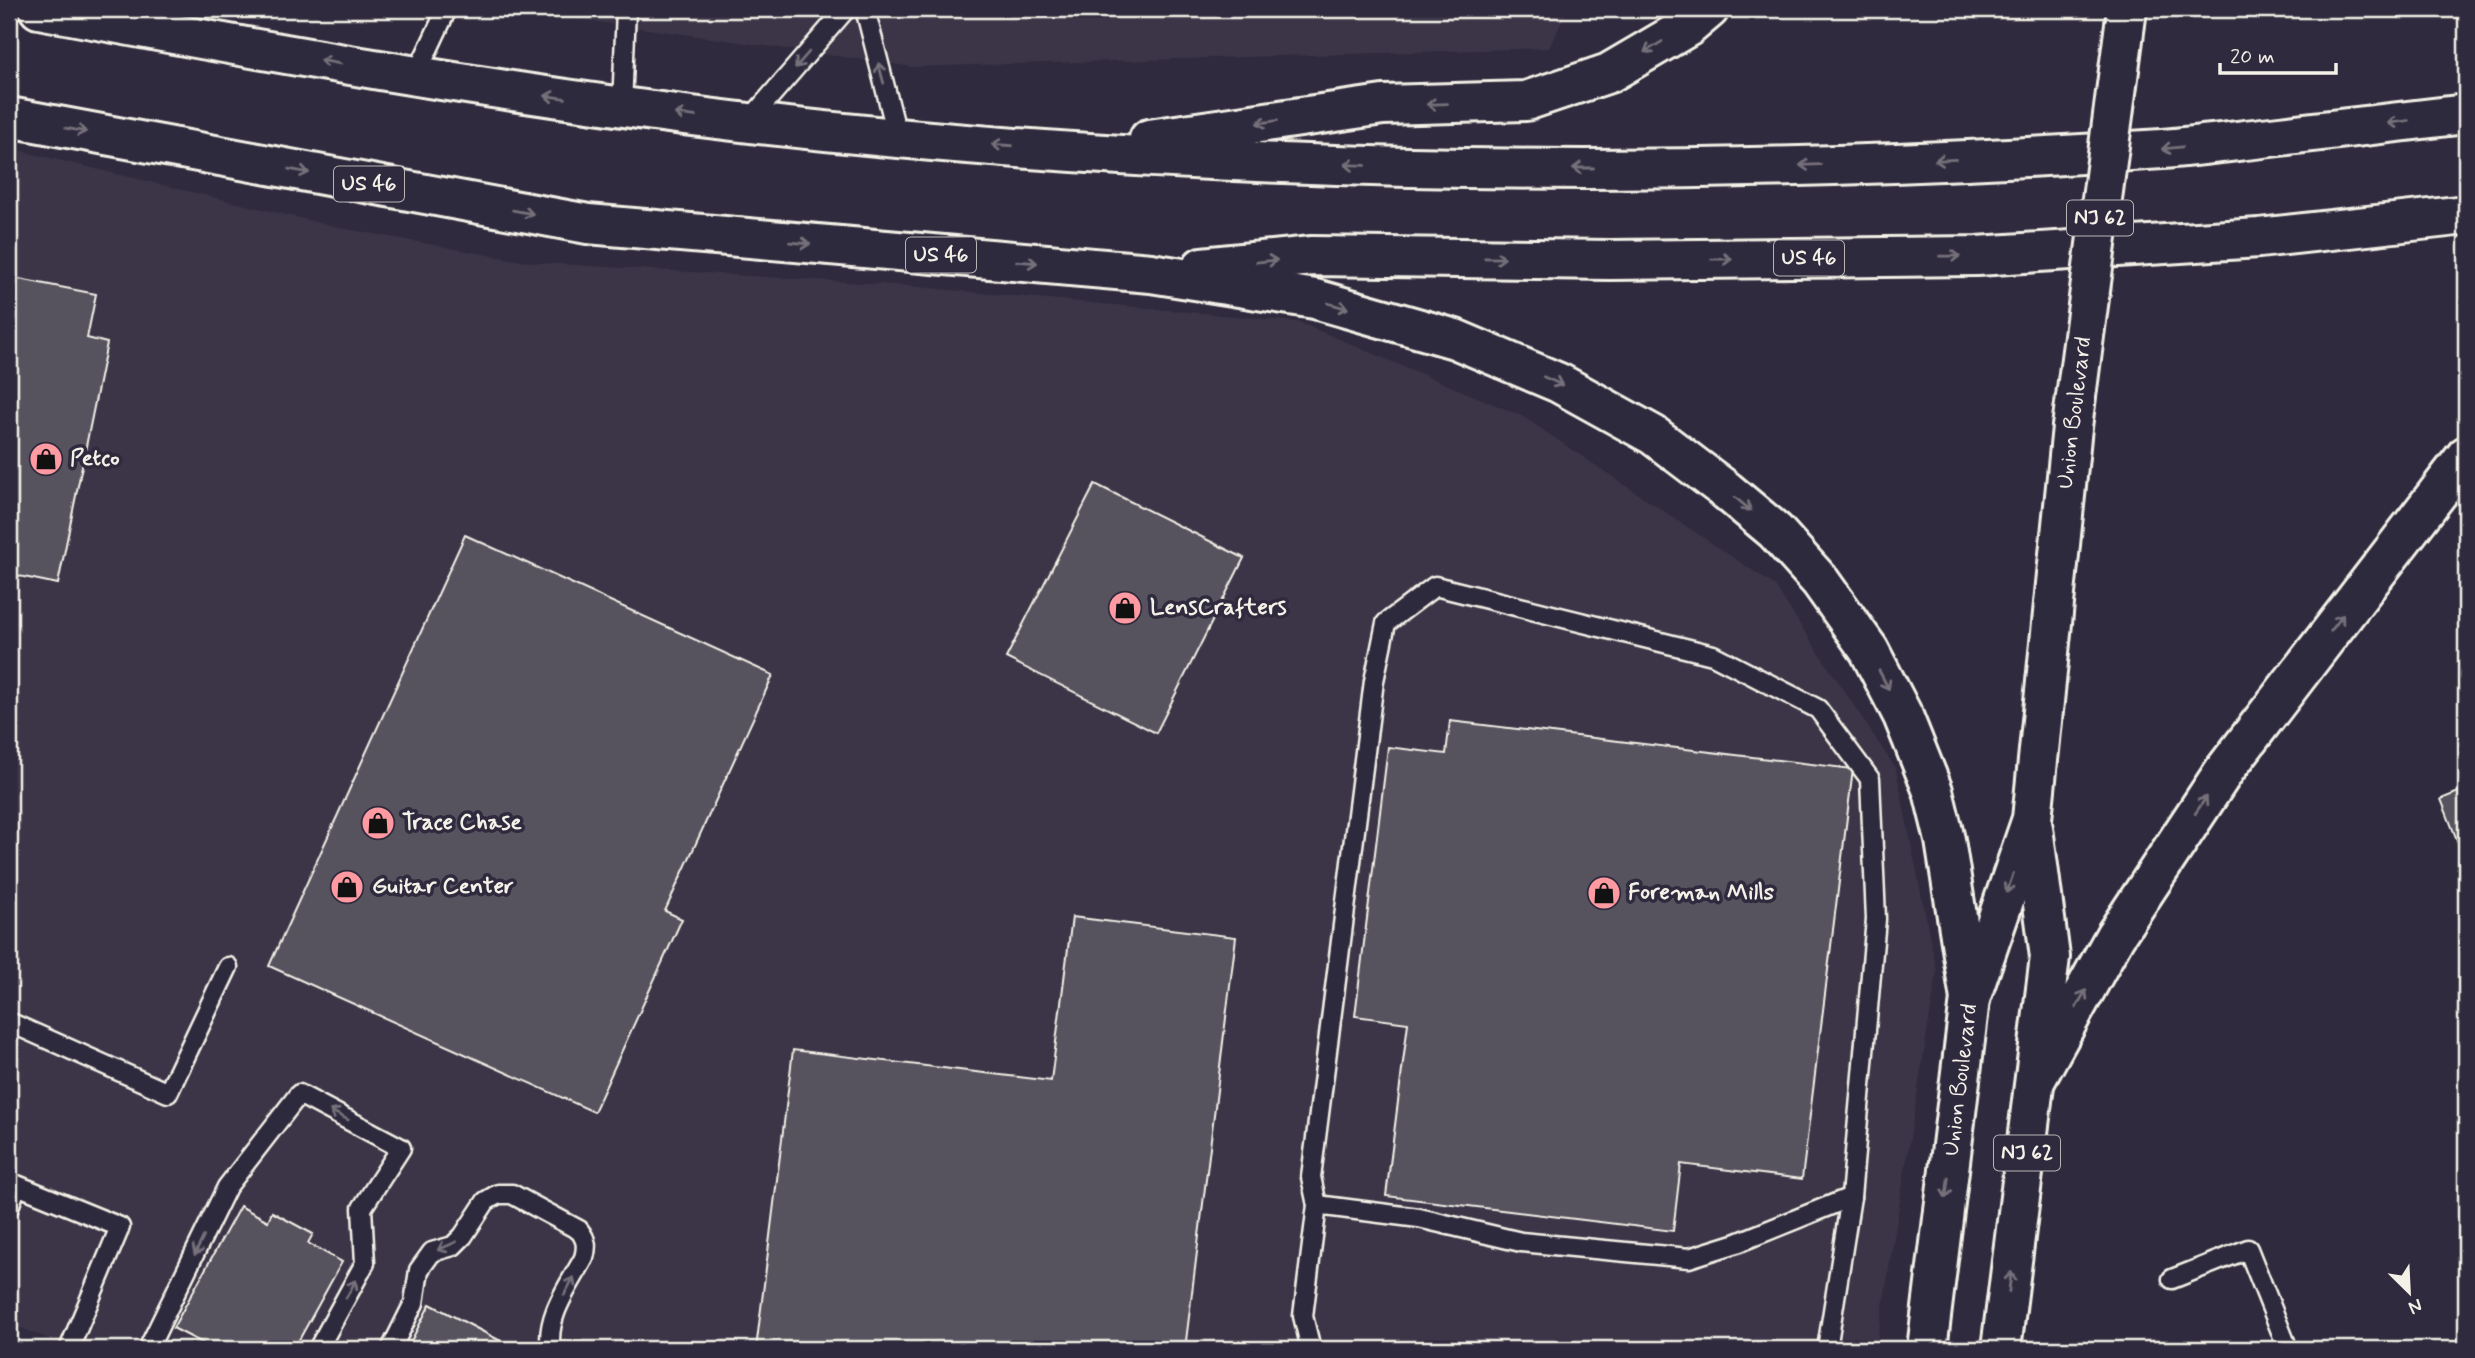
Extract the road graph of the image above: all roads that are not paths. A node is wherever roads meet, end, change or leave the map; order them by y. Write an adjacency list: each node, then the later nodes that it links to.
1 (38, 9): 8 (main road, one-way to 1)
2 (447, 9): 8 (lane)
3 (626, 9): 9 (lane)
4 (846, 9): 12 (lane, one-way to 12)
5 (864, 9): 13 (lane, one-way to 5)
6 (1709, 9): 14 (main road, one-way to 14)
7 (2127, 9): 18 (main road, Union Boulevard / NJ 62, bridge)
8 (415, 77): 9 (main road, one-way to 8)
9 (622, 107): 12 (main road, one-way to 9)
10 (2466, 114): 14 (main road, one-way to 14)
11 (9, 117): 16 (main road, US 46, one-way to 16)
12 (747, 122): 13 (main road)
13 (898, 138): 14 (main road, one-way to 13)
14 (1070, 150)
15 (2466, 215): 16 (main road, US 46, one-way to 15)
16 (1151, 273): 20 (main road, one-way to 20)
17 (2466, 456): 22 (main road, one-way to 17)
18 (2032, 819): 20 (main road, Union Boulevard / NJ 62, one-way to 20); 22 (main road, Union Boulevard / NJ 62)
19 (228, 967): 21 (lane)
20 (1970, 999): 34 (main road, Union Boulevard / NJ 62, one-way to 34)
21 (9, 1023)
22 (2036, 1080): 35 (main road, Union Boulevard / NJ 62, one-way to 22)
23 (1851, 1197): 24 (lane); 24 (lane); 33 (lane)
24 (1317, 1205): 32 (lane)
25 (9, 1207): 27 (lane)
26 (2172, 1279): 36 (lane)
27 (69, 1349)
28 (148, 1349): 29 (lane, one-way to 28)
29 (318, 1349)
30 (391, 1349): 31 (lane, one-way to 30)
31 (551, 1349)
32 (1311, 1349)
33 (1827, 1349)
34 (1927, 1349)
35 (2001, 1349)
36 (2288, 1349)

